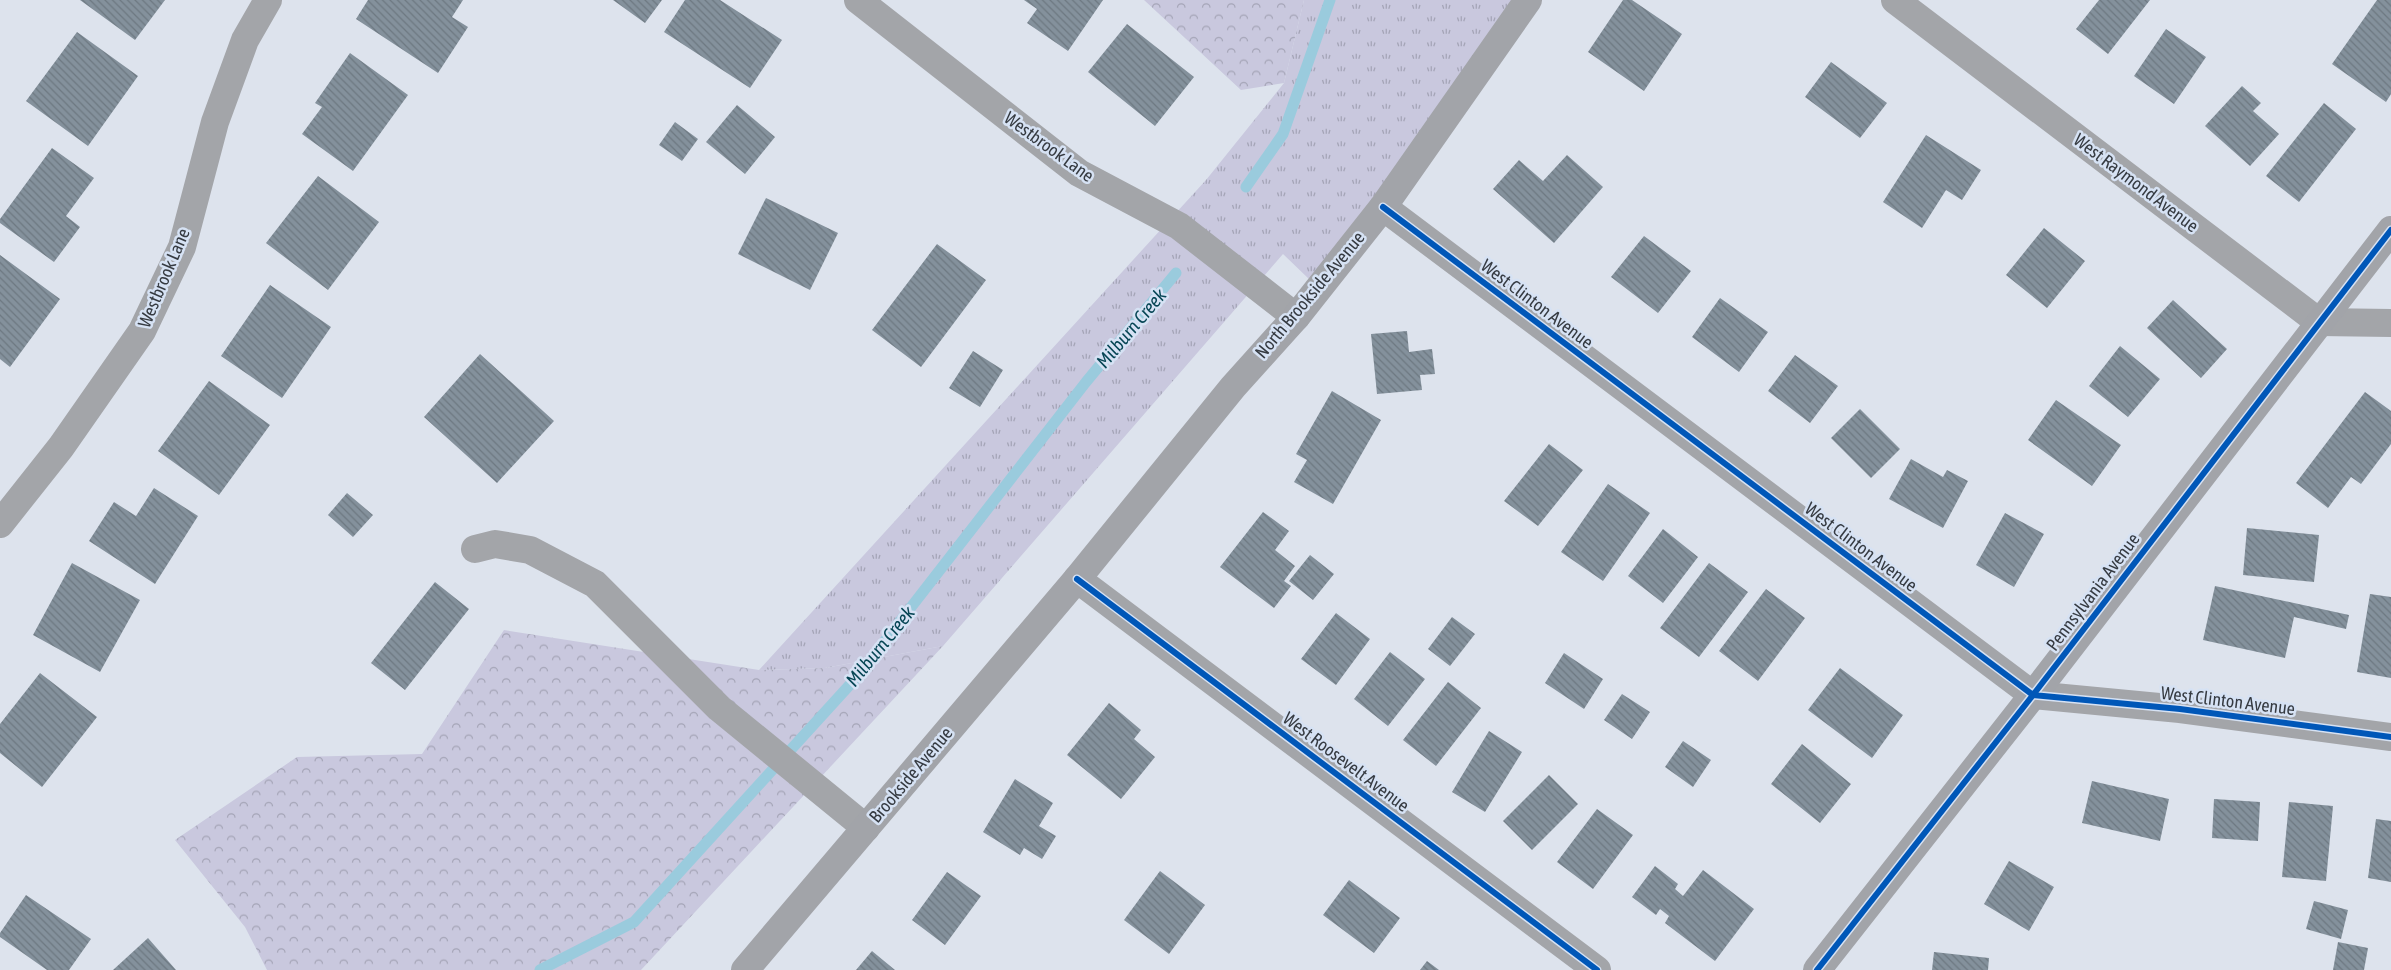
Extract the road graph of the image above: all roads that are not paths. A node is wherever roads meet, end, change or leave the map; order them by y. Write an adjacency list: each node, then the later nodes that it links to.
1 (268, 0): 10 (street, Westbrook Lane)
2 (858, 0): 7 (street, Westbrook Lane)
3 (1528, 0): 5 (main road, North Brookside Avenue)
4 (1895, 0): 8 (street, West Raymond Avenue)
5 (1383, 207): 7 (main road, North Brookside Avenue); 13 (street, West Clinton Avenue)
6 (2391, 230): 8 (main road, Pennsylvania Avenue)
7 (1296, 317): 12 (main road, North Brookside Avenue)
8 (2319, 322): 9 (street); 13 (main road, Pennsylvania Avenue)
9 (2391, 323)
10 (0, 524)
11 (475, 549): 15 (street)
12 (1077, 579): 15 (main road, Brookside Avenue); 17 (street, West Roosevelt Avenue)
13 (2032, 695): 14 (street, West Clinton Avenue); 18 (main road, Pennsylvania Avenue)
14 (2391, 737)
15 (866, 828): 16 (main road, Brookside Avenue)
16 (745, 970)
17 (1597, 970)
18 (1817, 970)

